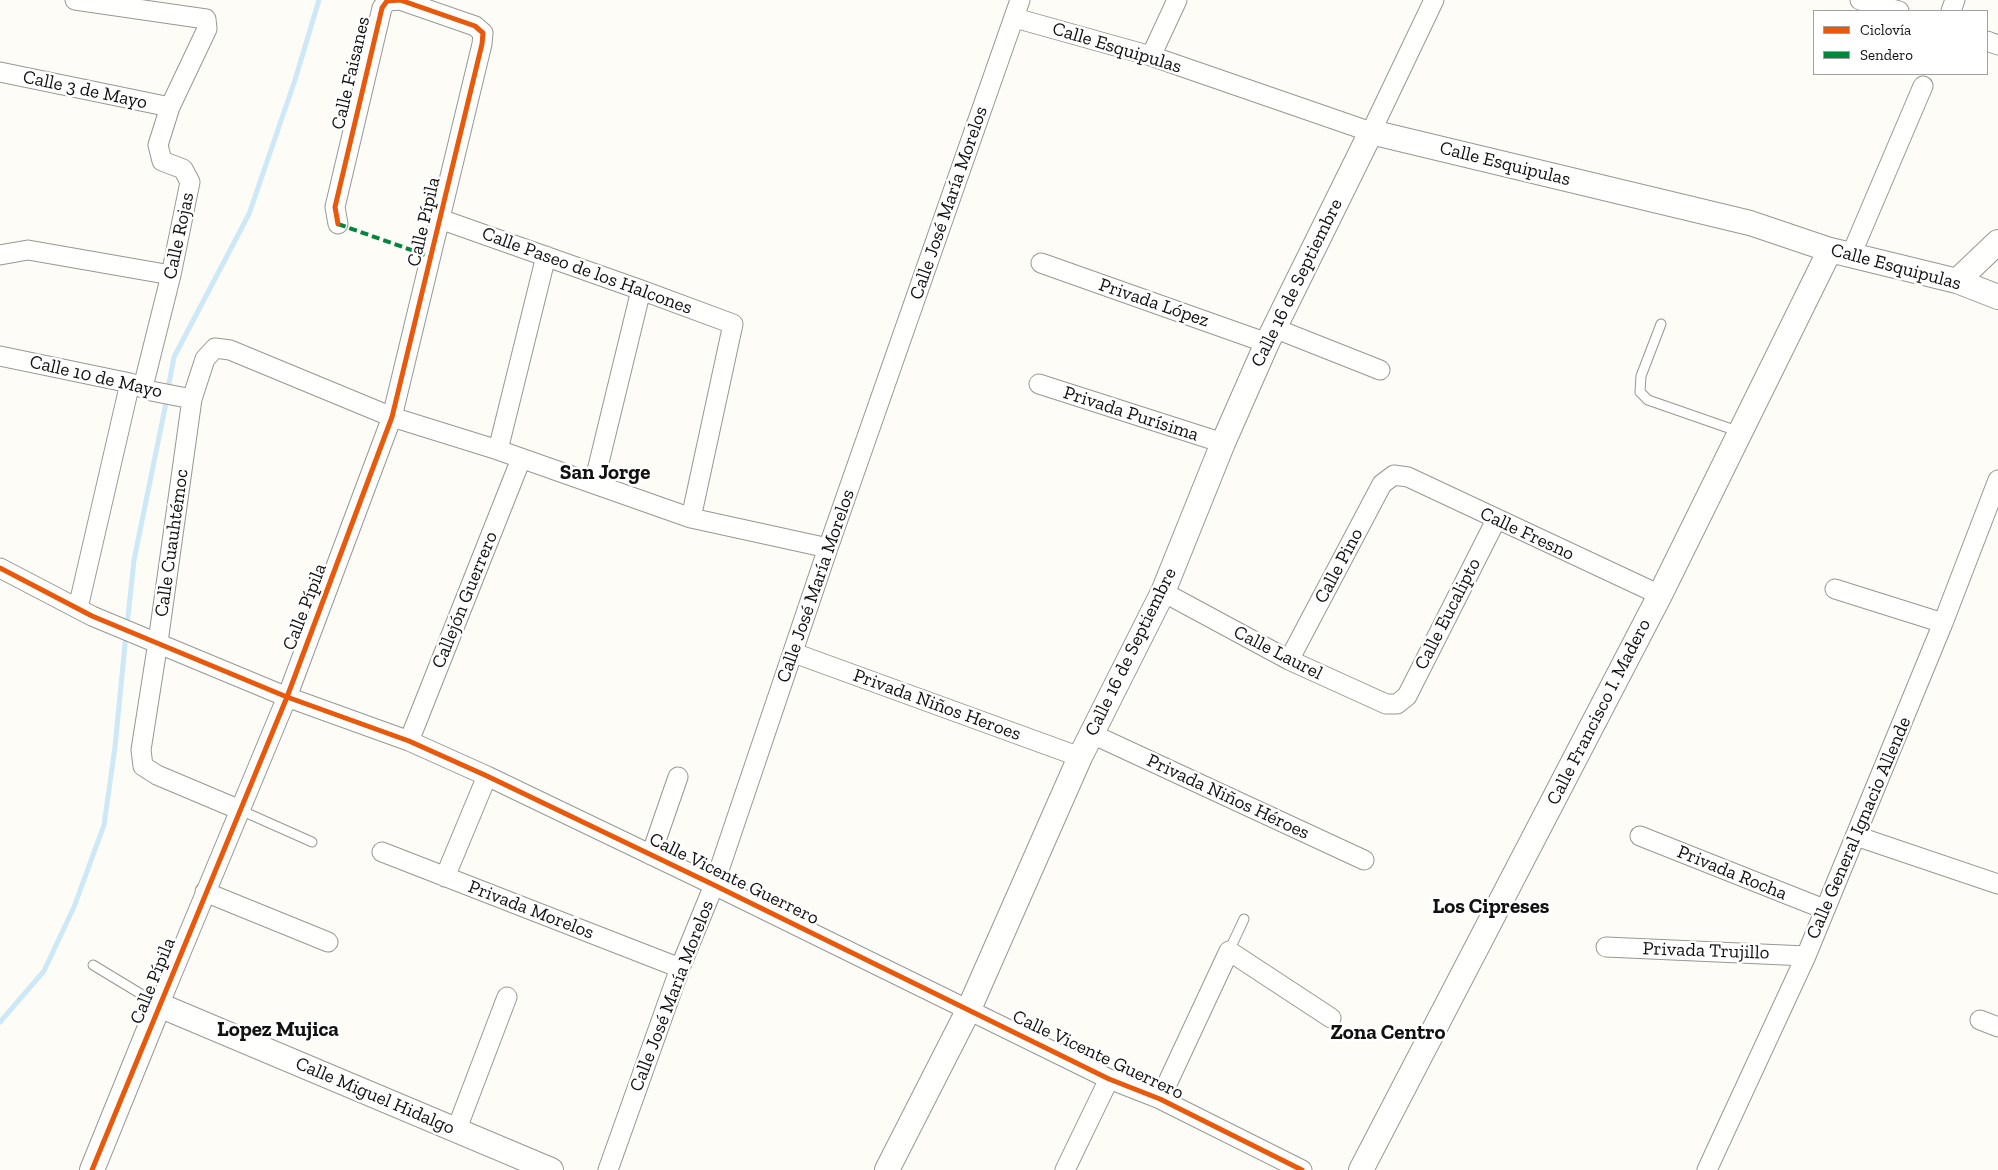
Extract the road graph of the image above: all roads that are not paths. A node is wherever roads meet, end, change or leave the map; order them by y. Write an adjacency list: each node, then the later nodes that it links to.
1 (75, 0): 11 (street, Calle Rojas)
2 (1177, 0): 8 (street)
3 (1434, 0): 12 (street)
4 (1860, 0): 6 (street)
5 (1018, 9): 8 (street, Calle Esquipulas); 41 (street, Calle José María Morelos)
6 (1895, 10)
7 (483, 33): 13 (street, Calle Pípila); 14 (street, Calle Faisanes)
8 (1151, 56): 12 (street, Calle Esquipulas)
9 (0, 72): 11 (street, Calle 3 de Mayo)
10 (1923, 86): 16 (street)
11 (170, 108): 20 (street, Calle Rojas)
12 (1371, 132): 16 (street, Calle Esquipulas); 25 (street, Calle 16 de Septiembre)
13 (440, 219): 18 (street, Calle Paseo de los Halcones); 31 (street, Calle Pípila)
14 (338, 224)
15 (1998, 242): 21 (street)
16 (1840, 253): 21 (street, Calle Esquipulas); 32 (street, Calle Francisco I. Madero)
17 (0, 255): 20 (street)
18 (546, 256): 22 (street, Calle Paseo de los Halcones); 34 (street)
19 (1041, 263): 25 (street, Privada López)
20 (171, 275): 29 (street, Calle Rojas)
21 (1957, 281): 23 (street, Calle Esquipulas)
22 (641, 290): 38 (street); 39 (street, Calle Paseo de los Halcones)
23 (1998, 297)
24 (1661, 324): 32 (lane)
25 (1270, 336): 27 (street, Privada López); 33 (street, Calle 16 de Septiembre)
26 (0, 356): 29 (street, Calle 10 de Mayo)
27 (1380, 370)
28 (1039, 384): 33 (street, Privada Purísima)
29 (141, 387): 30 (street, Calle 10 de Mayo); 46 (street)
30 (192, 399): 31 (street, Calle Cuauhtémoc); 48 (street, Calle Cuauhtémoc)
31 (392, 417): 34 (street); 51 (street, Calle Pípila)
32 (1741, 432): 45 (street, Calle Francisco I. Madero)
33 (1223, 444): 44 (street, Calle 16 de Septiembre)
34 (498, 450): 35 (street)
35 (521, 459): 38 (street); 54 (street, Callejón Guerrero)
36 (1394, 475): 40 (street, Calle Fresno); 50 (street, Calle Pino)
37 (1998, 480): 47 (street, Calle General Ignacio Allende)
38 (594, 483): 39 (street)
39 (691, 518): 41 (street)
40 (1496, 520): 45 (street, Calle Fresno); 52 (street, Calle Eucalipto)
41 (828, 548): 49 (street, Calle José María Morelos)
42 (0, 568): 46 (street, Calle Vicente Guerrero)
43 (1835, 589): 47 (street)
44 (1163, 592): 50 (street, Calle Laurel); 53 (street, Calle 16 de Septiembre)
45 (1660, 596): 92 (street, Calle Francisco I. Madero)
46 (85, 612): 48 (street, Calle Vicente Guerrero)
47 (1944, 623): 60 (street, Calle General Ignacio Allende)
48 (150, 639): 51 (street, Calle Vicente Guerrero); 58 (street, Calle Cuauhtémoc)
49 (794, 653): 55 (street, Privada Niños Heroes); 67 (street, Calle José María Morelos)
50 (1289, 660): 52 (street, Calle Laurel)
51 (286, 697): 54 (street, Calle Vicente Guerrero); 58 (street, Calle Pípila)
52 (1397, 704)
53 (1092, 734): 55 (street, Calle 16 de Septiembre); 64 (street, Privada Niños Héroes)
54 (409, 741): 56 (street, Calle Vicente Guerrero)
55 (1080, 757): 79 (street, Calle 16 de Septiembre)
56 (487, 776): 63 (street, Calle Vicente Guerrero); 65 (street)
57 (678, 777): 63 (street)
58 (240, 810): 61 (lane, Calle Cuauhtémoc); 68 (street, Calle Pípila)
59 (1640, 836): 69 (street, Privada Rocha)
60 (1856, 836): 66 (street); 69 (street, Calle General Ignacio Allende)
61 (312, 842)
62 (382, 852): 65 (street, Privada Morelos)
63 (650, 855): 67 (street, Calle Vicente Guerrero)
64 (1364, 860)
65 (445, 877): 76 (street, Privada Morelos)
66 (1998, 884)
67 (714, 885): 76 (street, Calle José María Morelos); 79 (street, Calle Vicente Guerrero)
68 (205, 892): 71 (street); 78 (street, Calle Pípila)
69 (1824, 909): 74 (street, Calle General Ignacio Allende)
70 (1244, 919): 73 (lane)
71 (328, 942)
72 (1606, 947): 74 (street, Privada Trujillo)
73 (1229, 952): 80 (street); 84 (street)
74 (1806, 956): 93 (street, Calle General Ignacio Allende)
75 (93, 965): 78 (lane, Calle Miguel Hidalgo)
76 (680, 968): 88 (street, Calle José María Morelos)
77 (506, 997): 85 (street)
78 (159, 1005): 85 (street, Calle Miguel Hidalgo); 86 (street, Calle Pípila)
79 (969, 1009): 83 (street, Calle Vicente Guerrero); 89 (street, Calle 16 de Septiembre)
80 (1331, 1018)
81 (1980, 1020): 82 (street)
82 (1998, 1027)
83 (1109, 1079): 84 (street, Calle Vicente Guerrero); 90 (street)
84 (1160, 1100): 91 (street, Calle Vicente Guerrero)
85 (456, 1131): 87 (street, Calle Miguel Hidalgo)
86 (92, 1170)
87 (551, 1170)
88 (608, 1170)
89 (887, 1170)
90 (1065, 1170)
91 (1302, 1170)
92 (1361, 1170)
93 (1707, 1170)

